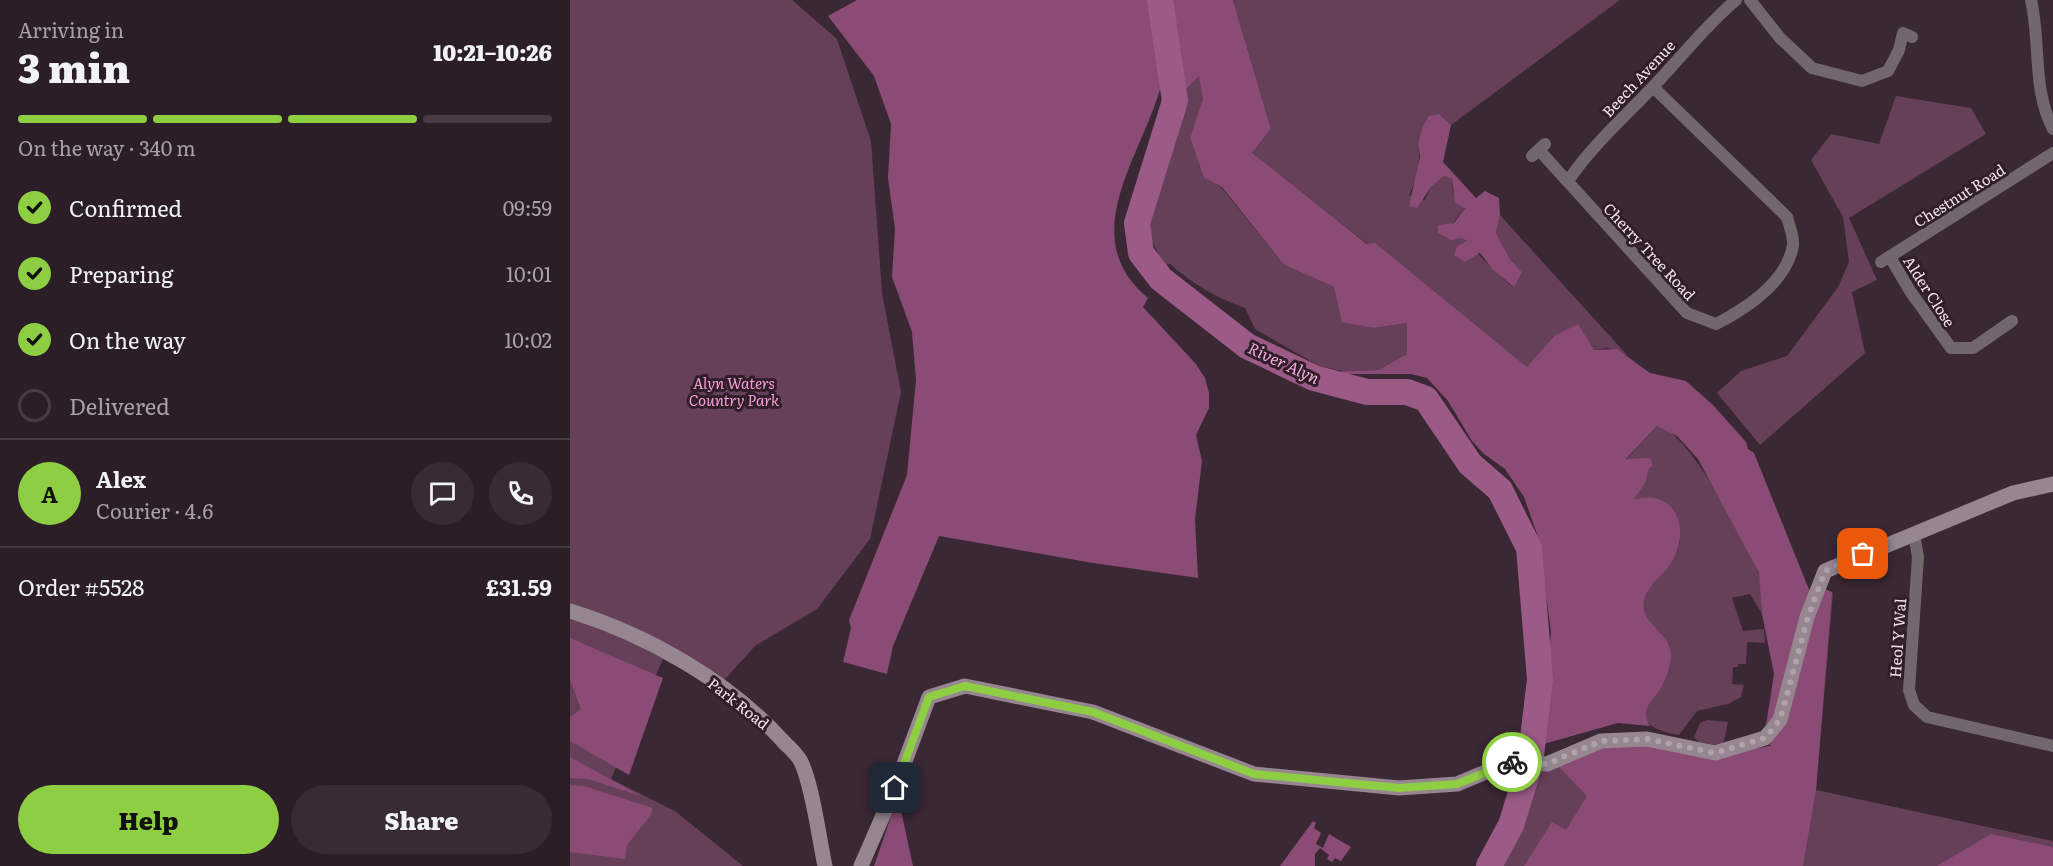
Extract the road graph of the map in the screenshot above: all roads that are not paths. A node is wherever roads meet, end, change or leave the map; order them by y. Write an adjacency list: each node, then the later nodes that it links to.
1 (1736, 0): 5 (street, Beech Avenue)
2 (1750, 0): 4 (street)
3 (2031, 0): 6 (street)
4 (1903, 33)
5 (1653, 87): 9 (street, Beech Avenue); 9 (street, Cherry Tree Road)
6 (2053, 129)
7 (1539, 150): 9 (street, Cherry Tree Road)
8 (2053, 153): 10 (street, Chestnut Road)
9 (1568, 181)
10 (1885, 259): 11 (street, Alder Close)
11 (2007, 321)
12 (2053, 484): 13 (street)
13 (1914, 534): 15 (street, Heol Y Wal); 17 (street)
14 (570, 611): 16 (street, Park Road)
15 (2053, 746)
16 (825, 866)
17 (861, 866)

